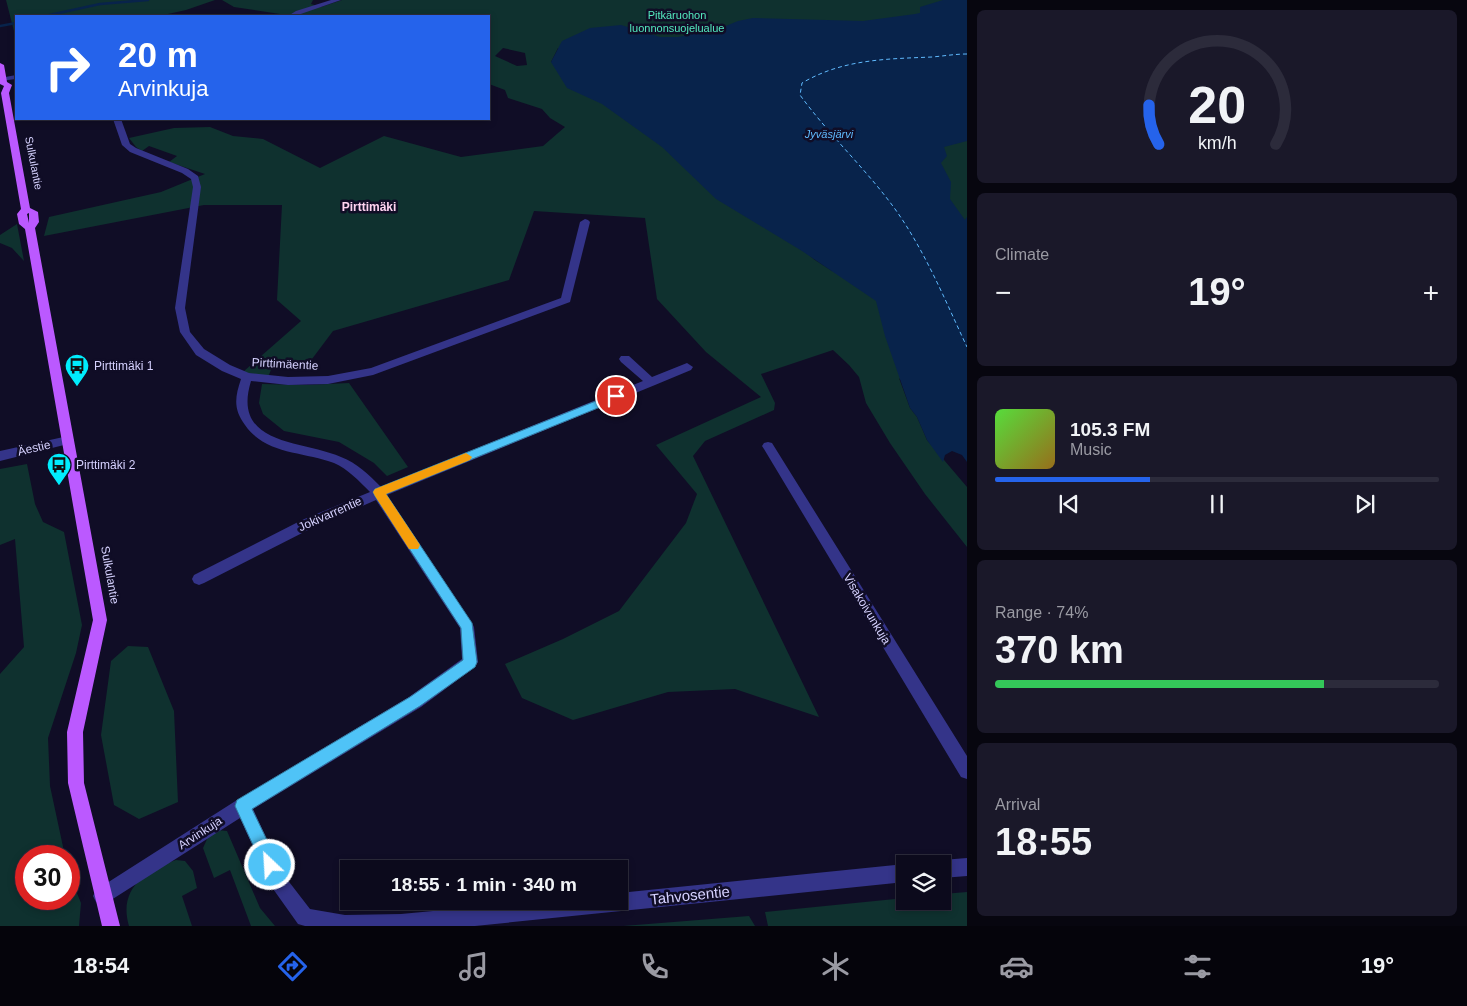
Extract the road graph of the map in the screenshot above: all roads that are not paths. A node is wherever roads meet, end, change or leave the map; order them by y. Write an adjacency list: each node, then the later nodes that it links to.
1 (338, 0): 2 (street)
2 (318, 3): 3 (street)
3 (292, 15)
4 (0, 65): 6 (main road, Sulkulantie)
5 (15, 78): 6 (street)
6 (2, 87): 13 (main road, Sulkulantie)
7 (117, 120): 11 (street, Pirttimäentie)
8 (585, 222): 11 (street, Pirttimäentie)
9 (626, 359): 12 (street)
10 (687, 367): 12 (street, Jokivarrentie)
11 (247, 377): 16 (street, Arvinkuja)
12 (651, 382): 16 (street, Jokivarrentie)
13 (68, 440): 15 (street, Äestie); 23 (main road, Sulkulantie)
14 (768, 446): 18 (street, Visakoivunkuja)
15 (0, 456)
16 (379, 492): 17 (street, Jokivarrentie); 19 (street, Arvinkuja)
17 (199, 579)
18 (967, 771)
19 (243, 806): 22 (street, Tahvosentie); 23 (street, Arvinkuja)
20 (967, 867): 21 (street)
21 (951, 868)
22 (896, 875)
23 (102, 896): 24 (main road, Sulkulantie)
24 (111, 926)

